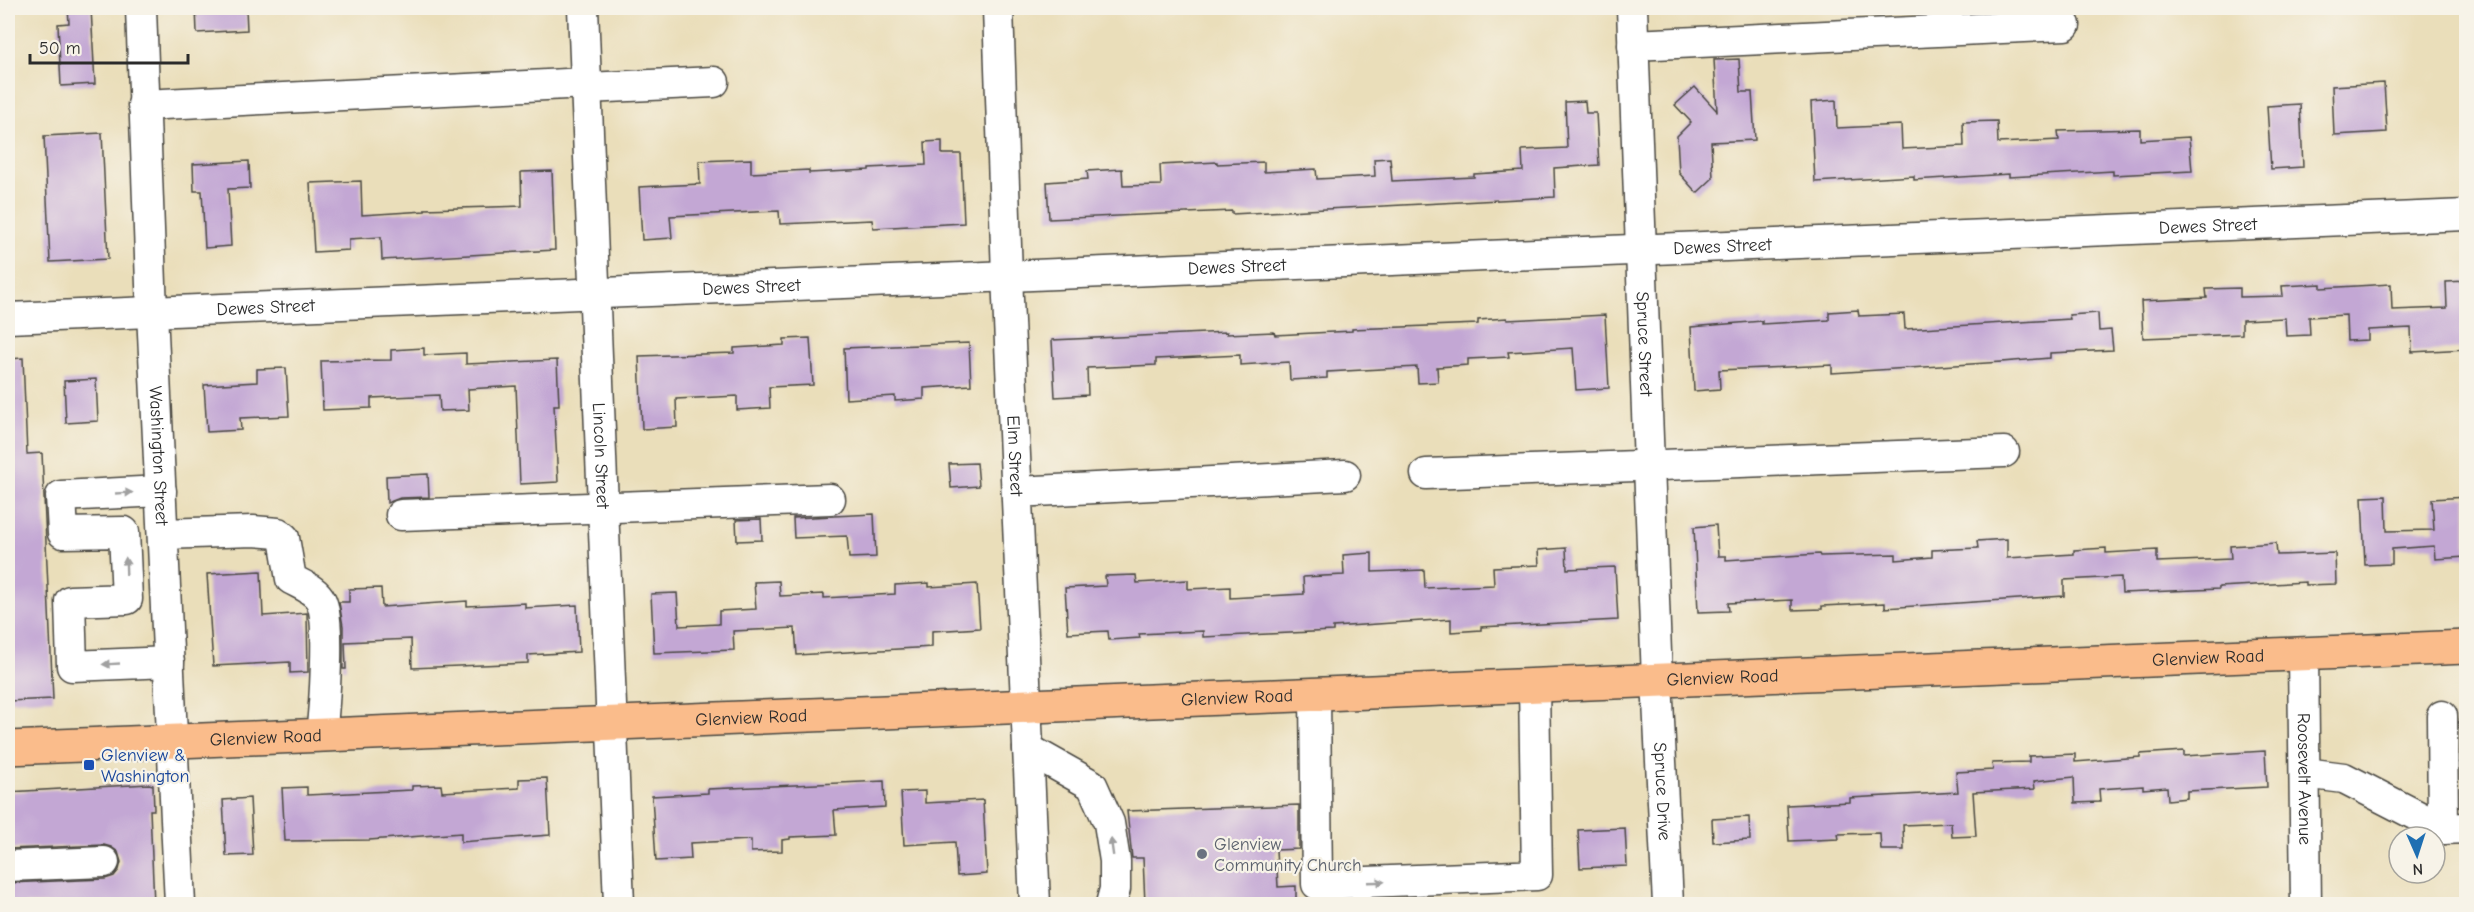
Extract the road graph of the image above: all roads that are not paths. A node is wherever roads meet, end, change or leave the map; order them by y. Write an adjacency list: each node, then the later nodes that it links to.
1 (141, 8): 9 (street, Washington Street)
2 (583, 8): 8 (street, Lincoln Street)
3 (998, 8): 12 (street, Elm Street)
4 (1632, 8): 6 (street, Spruce Street)
5 (2065, 25): 6 (street)
6 (1633, 45): 11 (street, Spruce Street)
7 (714, 82): 8 (street)
8 (587, 86): 9 (street); 13 (street, Lincoln Street)
9 (143, 105): 14 (street, Washington Street)
10 (2466, 215): 11 (street, Dewes Street)
11 (1642, 249): 12 (street, Dewes Street); 17 (street, Spruce Street)
12 (1007, 276): 13 (street, Dewes Street); 21 (street, Elm Street)
13 (596, 293): 14 (street, Dewes Street); 23 (street, Lincoln Street)
14 (152, 312): 15 (street, Dewes Street); 20 (street, Washington Street)
15 (8, 318)
16 (2004, 452): 17 (street)
17 (1649, 466): 18 (street); 29 (street, Spruce Street)
18 (1426, 474)
19 (1346, 475): 21 (street)
20 (161, 491): 25 (street, Washington Street); 28 (street, one-way to 20)
21 (1017, 492): 32 (street, Elm Street)
22 (830, 499): 23 (street)
23 (604, 509): 24 (street); 34 (street, Lincoln Street)
24 (401, 515)
25 (163, 534): 28 (street, Washington Street); 35 (street)
26 (2466, 647): 27 (main road, Glenview Road)
27 (2303, 655): 29 (main road, Glenview Road); 39 (street, Roosevelt Avenue)
28 (170, 662): 36 (street, Washington Street)
29 (1657, 680): 30 (main road, Glenview Road); 47 (street, Spruce Drive)
30 (1534, 685): 31 (main road, Glenview Road); 31 (street, one-way to 30)
31 (1315, 695): 32 (main road, Glenview Road)
32 (1026, 708): 34 (main road, Glenview Road); 38 (street, Elm Street)
33 (2442, 716): 40 (street)
34 (611, 725): 35 (main road, Glenview Road); 44 (street, Lincoln Street)
35 (321, 735): 36 (main road, Glenview Road)
36 (173, 741): 37 (main road, Glenview Road); 43 (street, Washington Street)
37 (8, 748)
38 (1028, 749): 45 (street, Elm Street); 46 (street, one-way to 38)
39 (2304, 773): 40 (street); 48 (street, Roosevelt Avenue)
40 (2455, 828)
41 (104, 862): 42 (street)
42 (8, 866)
43 (180, 904)
44 (619, 904)
45 (1035, 904)
46 (1111, 904)
47 (1668, 904)
48 (2306, 904)

